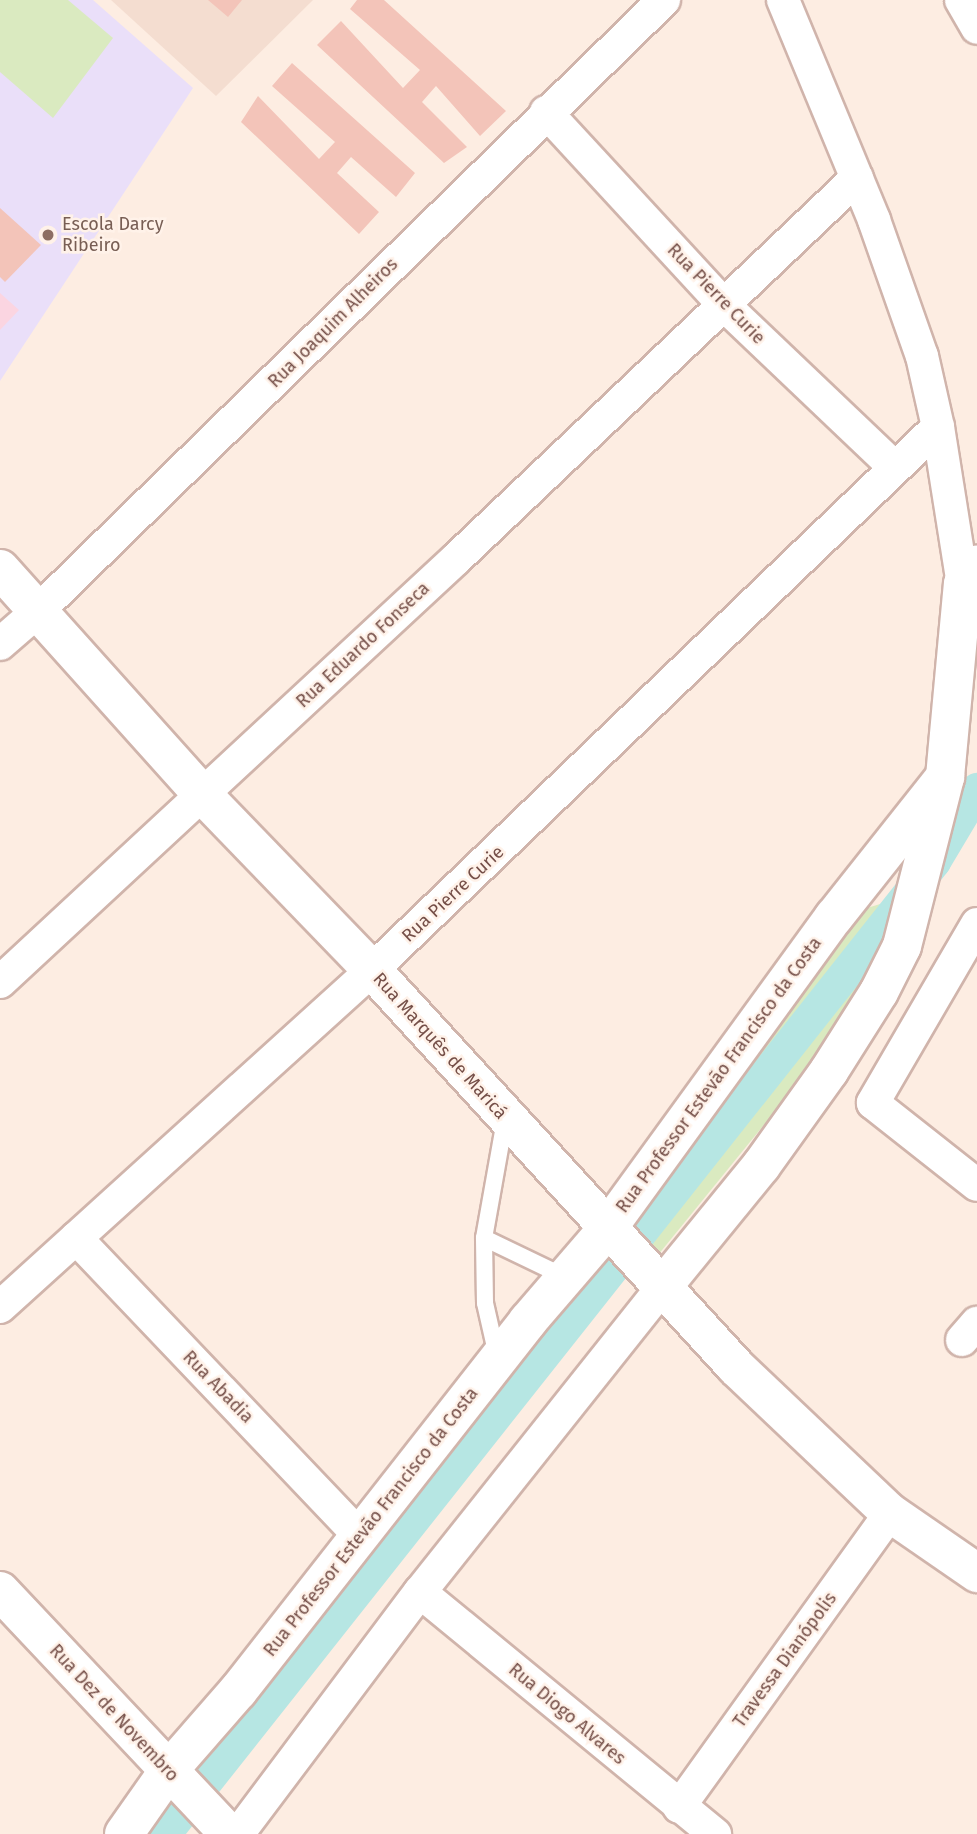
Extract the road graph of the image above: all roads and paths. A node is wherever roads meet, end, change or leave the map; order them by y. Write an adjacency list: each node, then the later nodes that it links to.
1 (664, 0): 5 (street, Rua Joaquim Alheiros)
2 (783, 0): 6 (street)
3 (961, 0): 4 (street)
4 (977, 28)
5 (546, 112): 7 (street, Rua Pierre Curie); 12 (street, Rua Joaquim Alheiros)
6 (857, 178): 7 (street, Rua Eduardo Fonseca); 8 (street)
7 (723, 304): 9 (street, Rua Pierre Curie); 14 (street, Rua Eduardo Fonseca)
8 (938, 427): 9 (street, Rua Pierre Curie); 11 (street)
9 (894, 467): 17 (street, Rua Pierre Curie)
10 (0, 569): 12 (street, Rua Marquês de Maricá)
11 (970, 575): 15 (street, Rua Professor Estevão Francisco da Costa)
12 (38, 611): 13 (street, Rua Joaquim Alheiros); 14 (street, Rua Marquês de Maricá)
13 (0, 644)
14 (201, 793): 17 (street, Rua Marquês de Maricá); 18 (street, Rua Eduardo Fonseca)
15 (924, 833): 21 (street, Rua Professor Estevão Francisco da Costa); 25 (street, Rua Professor Estevão Francisco da Costa)
16 (977, 924): 20 (street)
17 (372, 970): 19 (street, Rua Marquês de Maricá); 22 (street, Rua Pierre Curie)
18 (0, 982)
19 (505, 1117): 21 (street, Rua Marquês de Maricá); 23 (lane)
20 (977, 1185)
21 (609, 1231): 24 (street, Rua Professor Estevão Francisco da Costa); 25 (street, Rua Marquês de Maricá)
22 (76, 1238): 26 (street, Rua Pierre Curie); 29 (street, Rua Abadia)
23 (484, 1238): 24 (lane); 27 (lane)
24 (565, 1277): 27 (street, Rua Professor Estevão Francisco da Costa)
25 (662, 1283): 28 (street, Rua Marquês de Maricá); 32 (street)
26 (0, 1307)
27 (498, 1360): 29 (street, Rua Professor Estevão Francisco da Costa)
28 (890, 1513): 30 (street, Rua Marquês de Maricá); 34 (street, Travessa Dianópolis)
29 (359, 1536): 33 (street, Rua Professor Estevão Francisco da Costa)
30 (977, 1573)
31 (0, 1591): 33 (street, Rua Dez de Novembro)
32 (421, 1592): 34 (street, Rua Diogo Alvares); 35 (street)
33 (175, 1777): 35 (street, Rua Dez de Novembro); 36 (street, Rua Professor Estevão Francisco da Costa)
34 (679, 1807): 37 (street, Rua Diogo Alvares)
35 (231, 1833)
36 (124, 1834)
37 (715, 1834)

